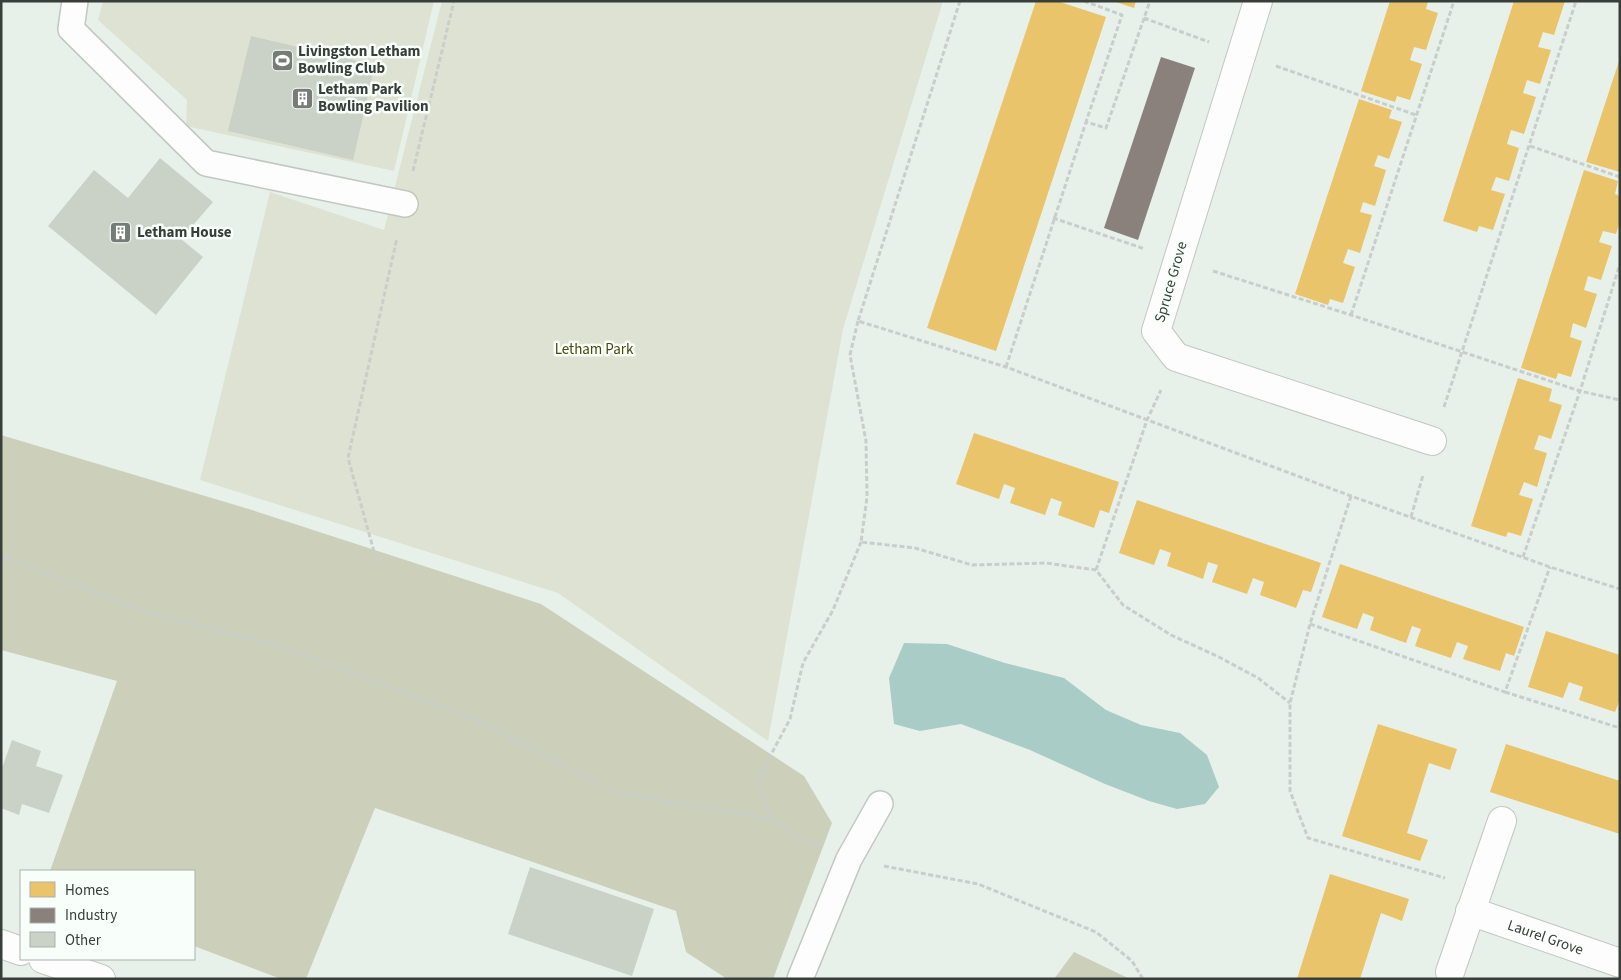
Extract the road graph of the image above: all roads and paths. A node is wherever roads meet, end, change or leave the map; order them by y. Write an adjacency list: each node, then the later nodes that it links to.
1 (75, 1): 14 (lane)
2 (454, 1): 14 (path)
3 (1084, 1): 11 (path)
4 (1150, 1): 8 (path)
5 (1258, 1): 9 (street, Spruce Grove)
6 (1454, 1): 10 (path)
7 (1576, 1): 12 (path)
8 (1144, 18): 9 (path); 11 (path)
9 (1240, 53): 10 (path); 16 (street, Spruce Grove)
10 (1416, 115): 18 (path)
11 (1086, 122): 15 (path)
12 (1530, 146): 13 (path); 20 (path)
13 (1620, 177)
14 (404, 204): 31 (path)
15 (1053, 218): 16 (path); 22 (path)
16 (1177, 260): 18 (path); 21 (street, Spruce Grove)
17 (1620, 264): 23 (path)
18 (1351, 314): 20 (path)
19 (858, 321): 28 (path)
20 (1463, 353): 23 (path); 25 (path)
21 (1176, 357): 25 (street); 33 (path)
22 (1006, 367)
23 (1580, 391): 24 (path); 30 (path)
24 (1620, 400)
25 (1432, 441): 27 (path)
26 (1351, 496): 34 (path)
27 (1411, 517)
28 (861, 542): 33 (path); 39 (path)
29 (1, 556): 39 (path)
30 (1523, 558)
31 (378, 566)
32 (1550, 567): 35 (path)
33 (1096, 570): 36 (path)
34 (1310, 624): 35 (path); 36 (path)
35 (1505, 692): 37 (path)
36 (1290, 703): 42 (path)
37 (1620, 728)
38 (880, 804): 41 (lane)
39 (771, 819): 41 (path)
40 (1502, 821): 42 (street)
41 (849, 859): 49 (lane); 50 (path)
42 (1474, 900): 46 (street, Laurel Grove); 47 (street)
43 (1, 944): 44 (street)
44 (20, 951)
45 (46, 960): 48 (street)
46 (1620, 963)
47 (1450, 972)
48 (101, 979)
49 (800, 979)
50 (1143, 979)

